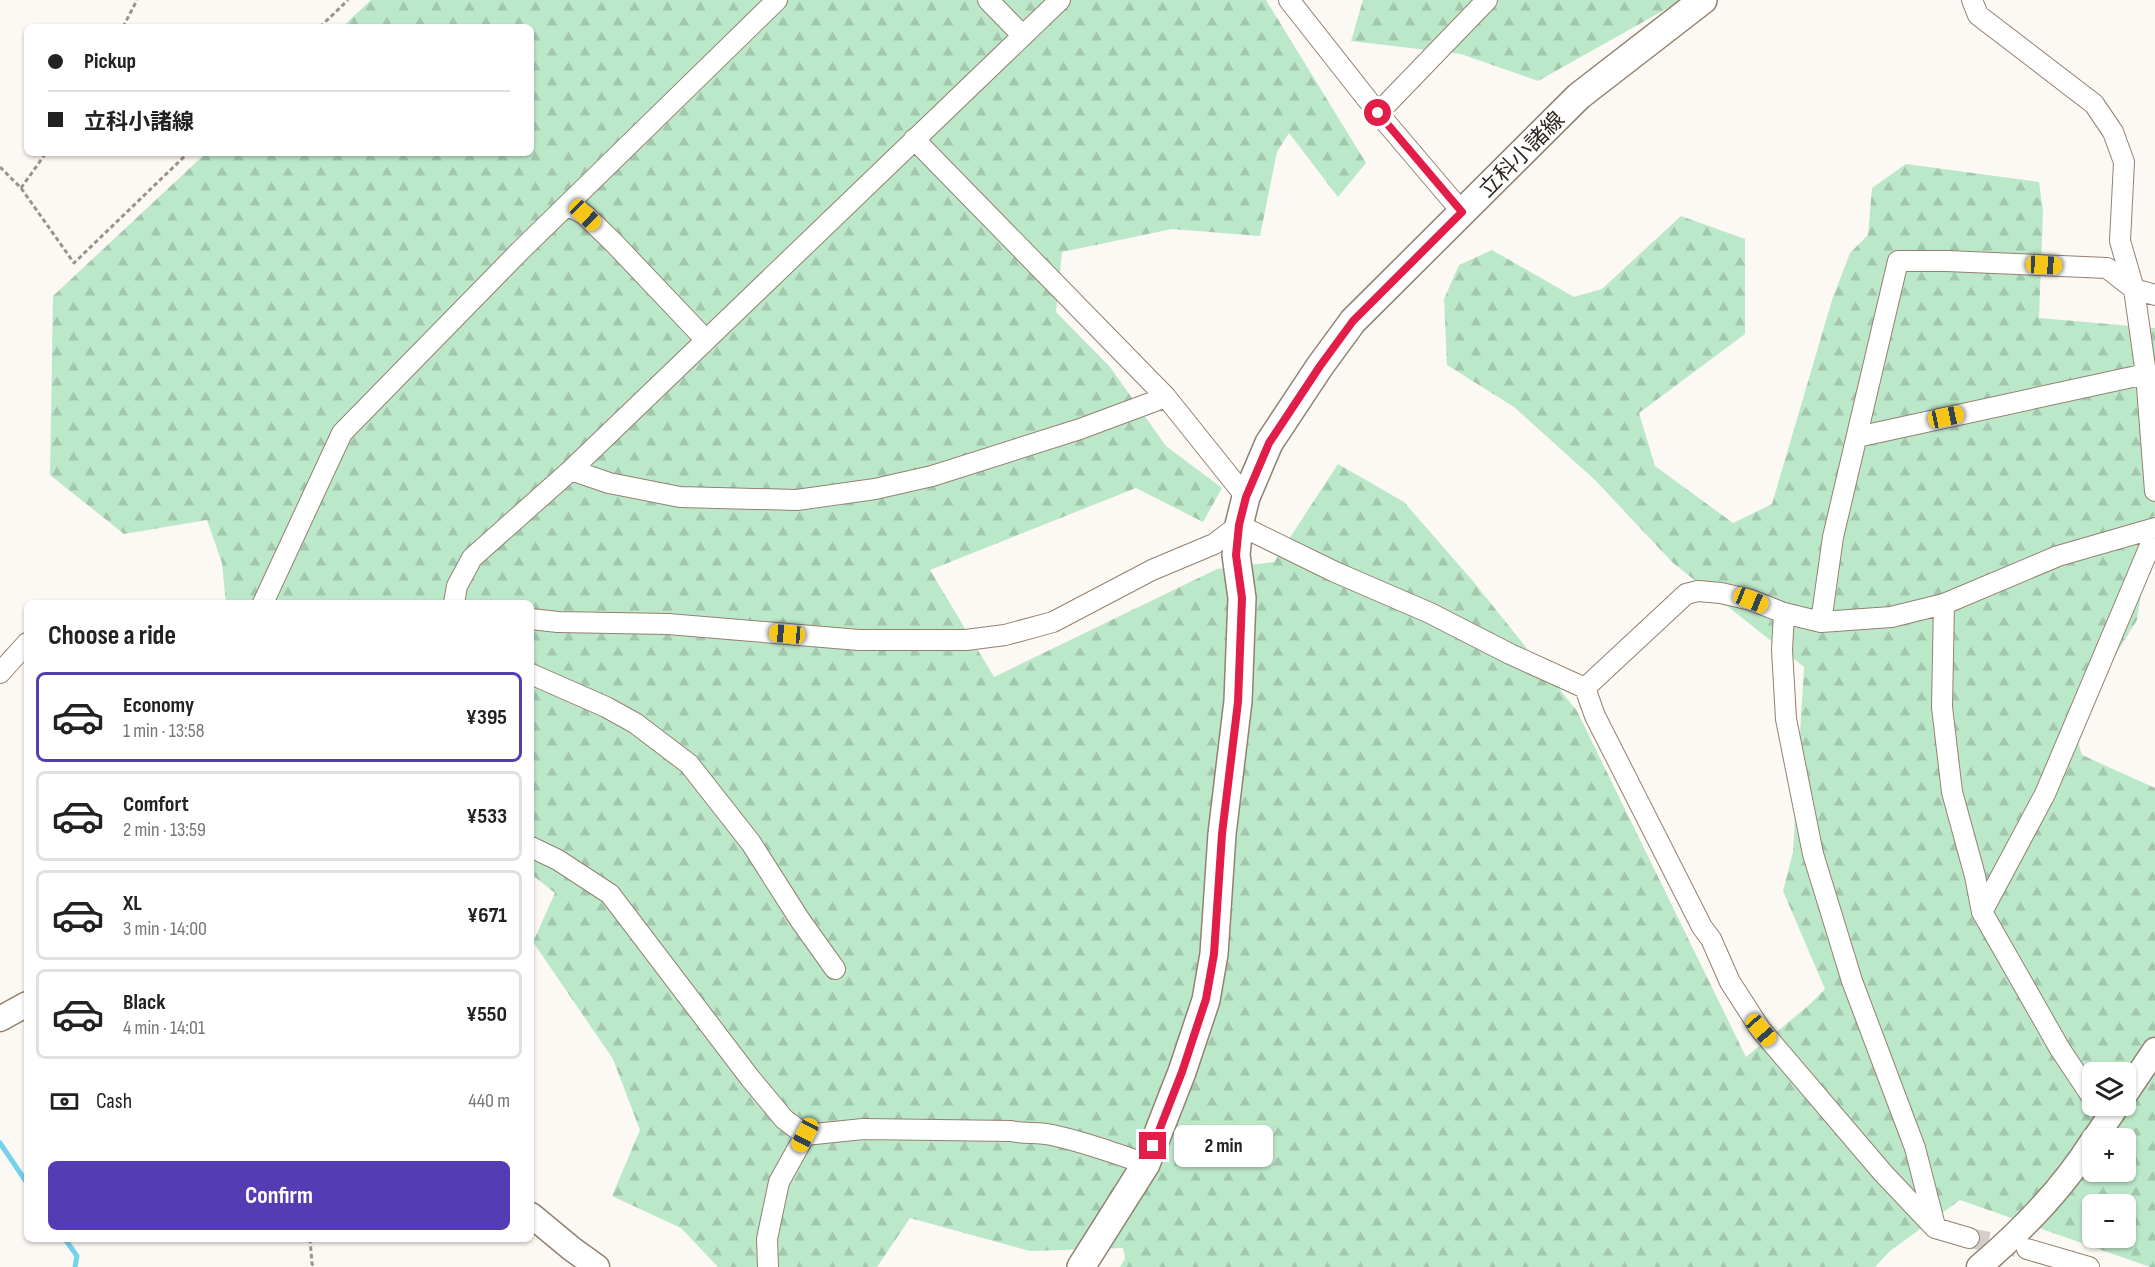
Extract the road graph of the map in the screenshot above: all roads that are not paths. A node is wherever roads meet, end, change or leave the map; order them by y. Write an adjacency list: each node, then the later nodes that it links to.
1 (777, 0): 11 (street)
2 (988, 0): 8 (street)
3 (1060, 0): 8 (street)
4 (1289, 0): 9 (street)
5 (1487, 0): 9 (street)
6 (1703, 0): 12 (main road, 立科小諸線)
7 (1972, 0): 13 (street)
8 (1023, 36): 10 (street)
9 (1378, 113): 12 (street)
10 (914, 140): 15 (street); 17 (street)
11 (568, 205): 15 (street); 26 (street)
12 (1462, 212): 22 (main road, 立科小諸線)
13 (2134, 289): 14 (street); 16 (street); 18 (street)
14 (2155, 295)
15 (706, 340): 20 (street)
16 (2146, 374): 18 (street); 19 (street)
17 (1166, 397): 20 (street); 22 (street)
18 (1857, 437): 31 (street)
19 (2154, 464): 21 (street)
20 (571, 470): 27 (street)
21 (2155, 491)
22 (1246, 497): 23 (main road, 立科小諸線)
23 (1239, 525): 30 (street); 35 (street); 46 (main road, 立科小諸線)
24 (2155, 528): 28 (street)
25 (2155, 534): 37 (street)
26 (264, 600)
27 (455, 600)
28 (1944, 604): 31 (street); 37 (street)
29 (1784, 613): 31 (street); 35 (street); 48 (street)
30 (534, 619)
31 (1821, 622)
32 (24, 646): 33 (street)
33 (0, 673)
34 (534, 675): 38 (street)
35 (1585, 688): 48 (street)
36 (534, 848): 45 (street)
37 (1982, 912): 43 (street)
38 (835, 969)
39 (24, 1006): 40 (street)
40 (0, 1019)
41 (2155, 1050): 42 (street)
42 (2136, 1078)
43 (2082, 1082)
44 (2102, 1122): 54 (street)
45 (805, 1135): 46 (street); 52 (street)
46 (1146, 1164): 53 (main road, 立科小諸線)
47 (534, 1217): 51 (street)
48 (1935, 1228): 49 (street)
49 (1969, 1238)
50 (2027, 1249): 55 (street)
51 (597, 1267)
52 (768, 1267)
53 (1081, 1267)
54 (1979, 1267)
55 (2089, 1267)

